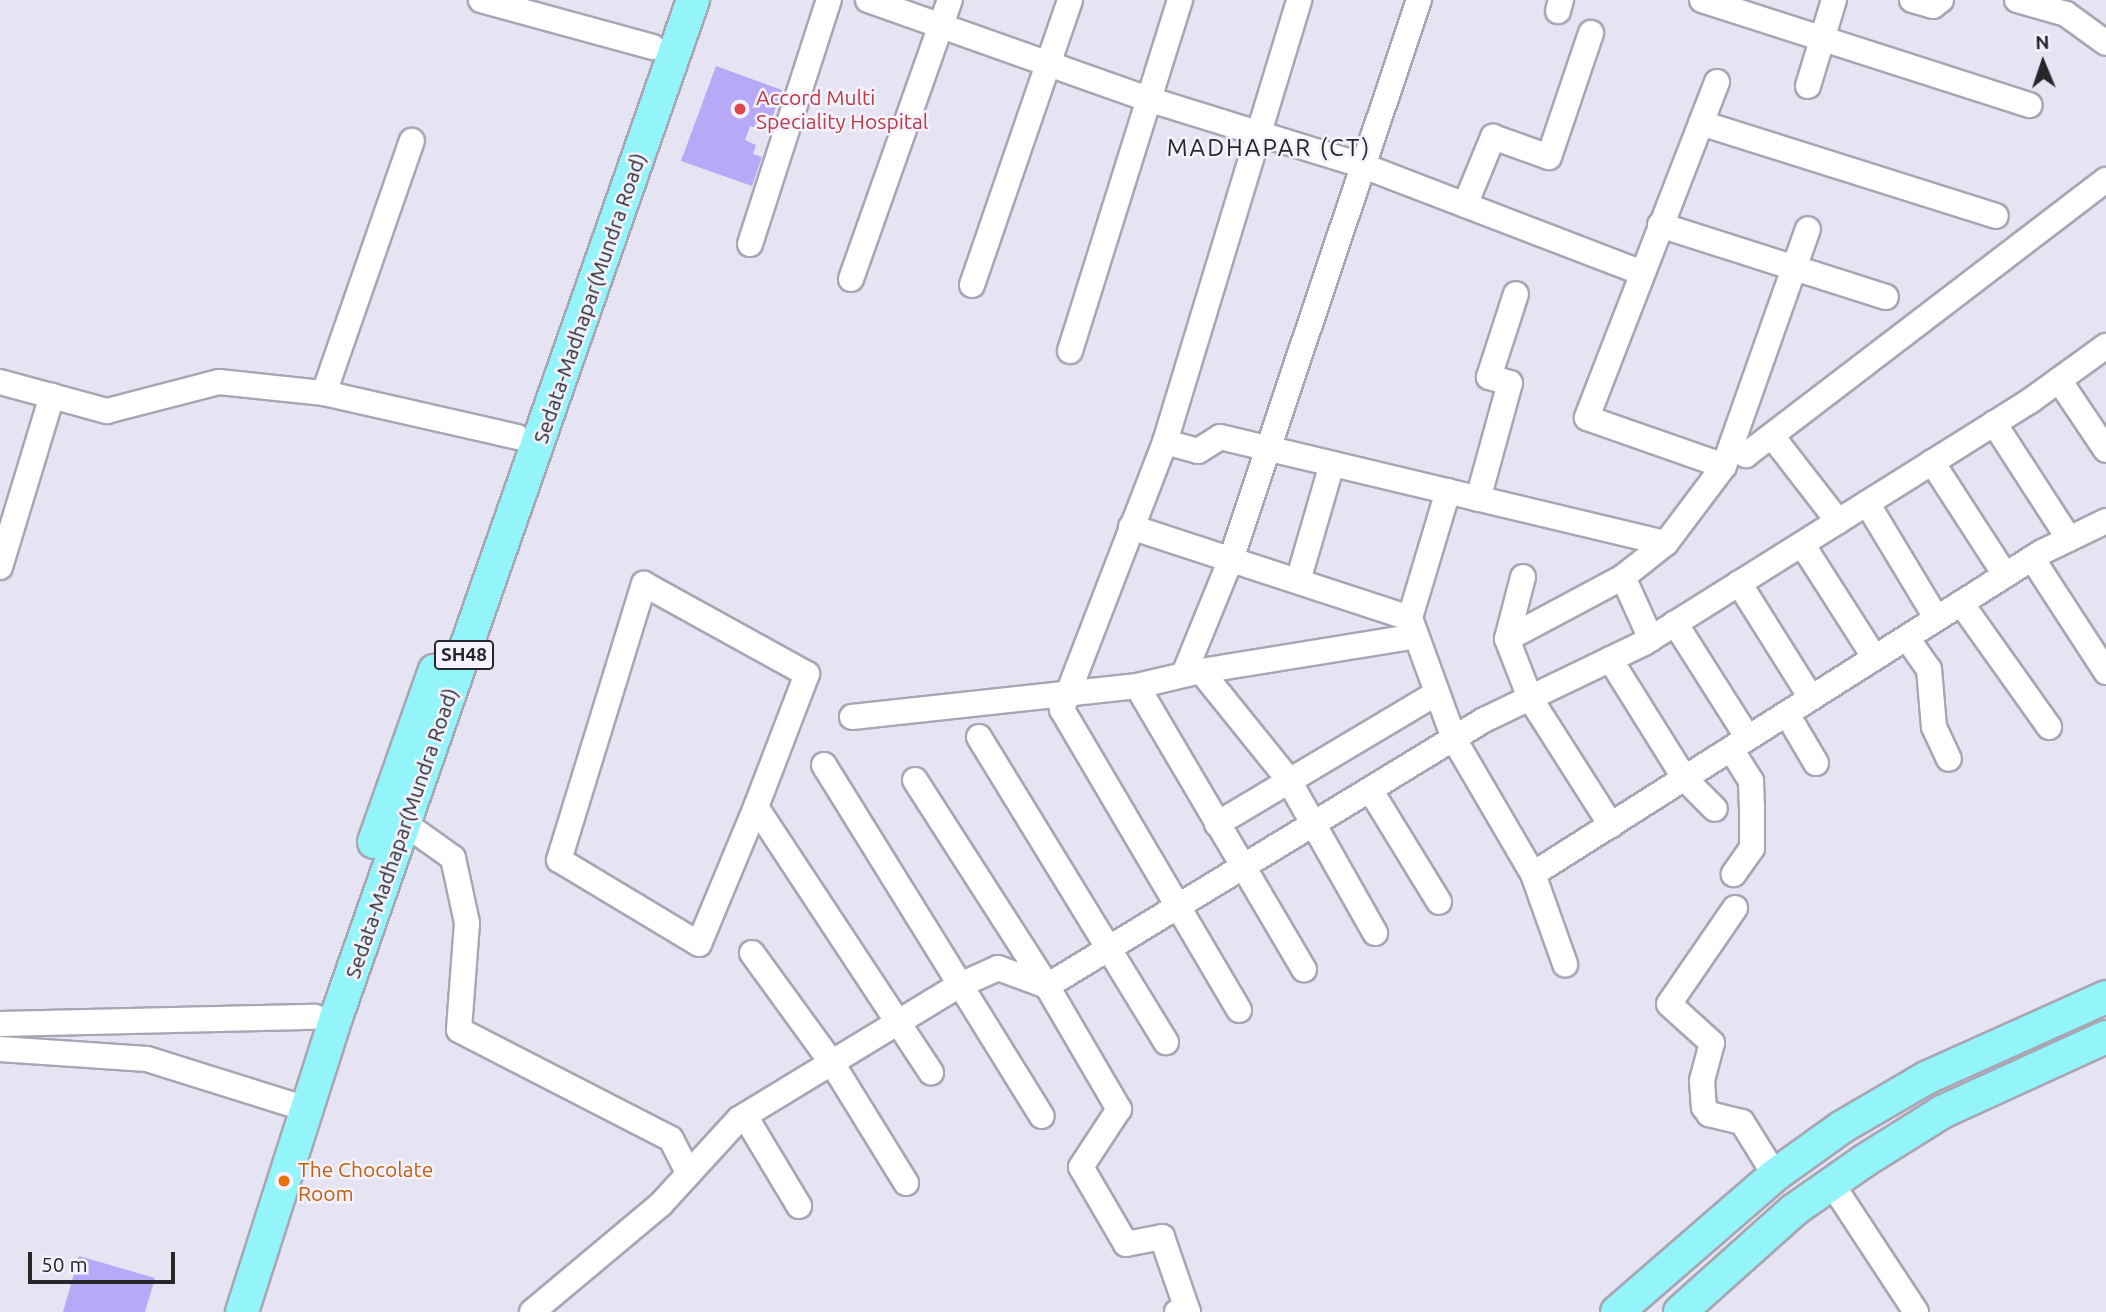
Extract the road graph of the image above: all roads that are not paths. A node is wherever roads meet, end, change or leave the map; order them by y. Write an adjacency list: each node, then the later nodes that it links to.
1 (481, 0): 20 (street)
2 (670, 0): 20 (main road, Sedata-Madhapar(Mundra Road) / SH48)
3 (693, 0): 105 (main road, Sedata-Madhapar(Mundra Road) / SH48)
4 (829, 0): 35 (street)
5 (868, 0): 16 (street)
6 (950, 0): 16 (street)
7 (1070, 0): 21 (street)
8 (1180, 0): 24 (street)
9 (1299, 0): 27 (street)
10 (1419, 0): 29 (street)
11 (1702, 0): 18 (street)
12 (1834, 0): 18 (street)
13 (1912, 0): 14 (street)
14 (1941, 0)
15 (2017, 0): 19 (street)
16 (943, 25): 21 (street); 38 (street)
17 (1591, 33): 31 (street)
18 (1823, 39): 23 (street); 25 (street)
19 (2106, 43)
20 (653, 47): 50 (main road, Sedata-Madhapar(Mundra Road) / SH48)
21 (1052, 62): 24 (street); 39 (street)
22 (1717, 82): 26 (street)
23 (1808, 86)
24 (1151, 100): 27 (street); 43 (street)
25 (2030, 105)
26 (1701, 123): 32 (street); 33 (street)
27 (1259, 131): 29 (street); 51 (street)
28 (412, 141): 46 (street)
29 (1361, 165): 31 (street); 52 (street)
30 (2106, 180): 49 (street)
31 (1465, 205): 37 (street)
32 (1996, 216)
33 (1660, 225): 36 (street); 37 (street)
34 (1808, 229): 36 (street)
35 (750, 244)
36 (1794, 270): 41 (street); 54 (street)
37 (1640, 272): 54 (street)
38 (851, 279)
39 (972, 285)
40 (1516, 293): 58 (street)
41 (1886, 298)
42 (2106, 346): 44 (street)
43 (1070, 351)
44 (2059, 380): 48 (street); 53 (street)
45 (0, 382): 47 (street)
46 (324, 393): 47 (street); 50 (street)
47 (52, 396): 68 (street)
48 (1994, 423): 55 (street); 63 (street)
49 (1772, 436): 54 (street); 60 (street)
50 (517, 437): 124 (main road, Sedata-Madhapar(Mundra Road) / SH48)
51 (1165, 442): 52 (street); 61 (street)
52 (1267, 448): 56 (street); 67 (street)
53 (2106, 450)
54 (1728, 455): 64 (street)
55 (1932, 462): 59 (street); 69 (street)
56 (1332, 464): 57 (street); 72 (street)
57 (1448, 491): 58 (street); 77 (street)
58 (1478, 499): 64 (street)
59 (1867, 503): 60 (street); 75 (street)
60 (1838, 521): 65 (street)
61 (1131, 527): 67 (street); 86 (street)
62 (2104, 528): 63 (street)
63 (2069, 539): 66 (street)
64 (1666, 543): 71 (street)
65 (1802, 544): 73 (street); 81 (street)
66 (2032, 558): 69 (street); 84 (street)
67 (1231, 559): 72 (street); 83 (street)
68 (0, 567)
69 (2005, 575): 74 (street)
70 (1523, 577): 79 (street)
71 (1623, 577): 79 (street); 80 (street)
72 (1298, 582): 77 (street)
73 (1739, 583): 76 (street); 89 (street)
74 (1961, 603): 75 (street); 92 (street)
75 (1937, 619): 78 (street)
76 (1675, 623): 80 (street); 95 (street)
77 (1413, 627): 83 (street); 87 (street)
78 (1907, 638): 81 (street); 96 (street)
79 (1507, 639): 88 (street)
80 (1651, 639): 82 (street)
81 (1875, 658): 89 (street)
82 (1610, 659): 88 (street); 100 (street)
83 (1193, 672): 85 (street); 99 (street)
84 (2106, 672)
85 (1138, 686): 86 (street); 106 (street)
86 (1069, 692): 91 (street); 114 (street)
87 (1435, 694): 94 (street); 99 (street)
88 (1530, 698): 94 (street); 107 (street)
89 (1811, 698): 90 (street)
90 (1787, 714): 95 (street); 97 (street)
91 (852, 718)
92 (2049, 727)
93 (979, 737): 116 (street)
94 (1454, 739): 102 (street); 110 (street)
95 (1739, 744): 100 (street); 111 (street)
96 (1949, 759)
97 (1816, 763)
98 (824, 765): 120 (street)
99 (1288, 779): 106 (street); 108 (street)
100 (1685, 779): 104 (street); 107 (street)
101 (915, 780): 121 (street)
102 (1371, 791): 108 (street); 112 (street)
103 (756, 807): 103 (street); 125 (street)
104 (1715, 809)
105 (404, 823): 132 (main road, Sedata-Madhapar(Mundra Road) / SH48); 135 (street)
106 (1217, 824): 109 (street)
107 (1611, 825): 110 (street)
108 (1314, 827): 109 (street); 115 (street)
109 (1243, 870): 114 (street); 119 (street)
110 (1534, 874): 118 (street)
111 (1734, 874)
112 (1439, 902)
113 (1735, 908): 136 (street)
114 (1177, 909): 116 (street); 123 (street)
115 (1376, 933)
116 (1111, 948): 121 (street); 128 (street)
117 (752, 953): 130 (street)
118 (1564, 964)
119 (1304, 969)
120 (958, 986): 121 (street); 125 (street); 134 (street)
121 (1047, 986): 143 (street)
122 (2106, 998): 136 (main road)
123 (1239, 1010)
124 (314, 1017): 126 (street); 132 (main road, Sedata-Madhapar(Mundra Road) / SH48)
125 (899, 1022): 130 (street); 131 (street)
126 (0, 1024)
127 (2106, 1037): 138 (main road)
128 (1166, 1042)
129 (0, 1048): 132 (street)
130 (832, 1063): 133 (street); 137 (street)
131 (931, 1072)
132 (296, 1106): 140 (main road, Sedata-Madhapar(Mundra Road) / SH48); 141 (main road, Sedata-Madhapar(Mundra Road) / SH48)
133 (745, 1116): 135 (street); 139 (street)
134 (1042, 1116)
135 (689, 1174): 142 (street)
136 (1775, 1175): 144 (main road)
137 (906, 1183)
138 (1832, 1184): 145 (main road); 146 (street)
139 (799, 1206)
140 (219, 1312)
141 (242, 1312)
142 (532, 1312)
143 (1177, 1312)
144 (1617, 1312)
145 (1680, 1312)
146 (1916, 1312)

